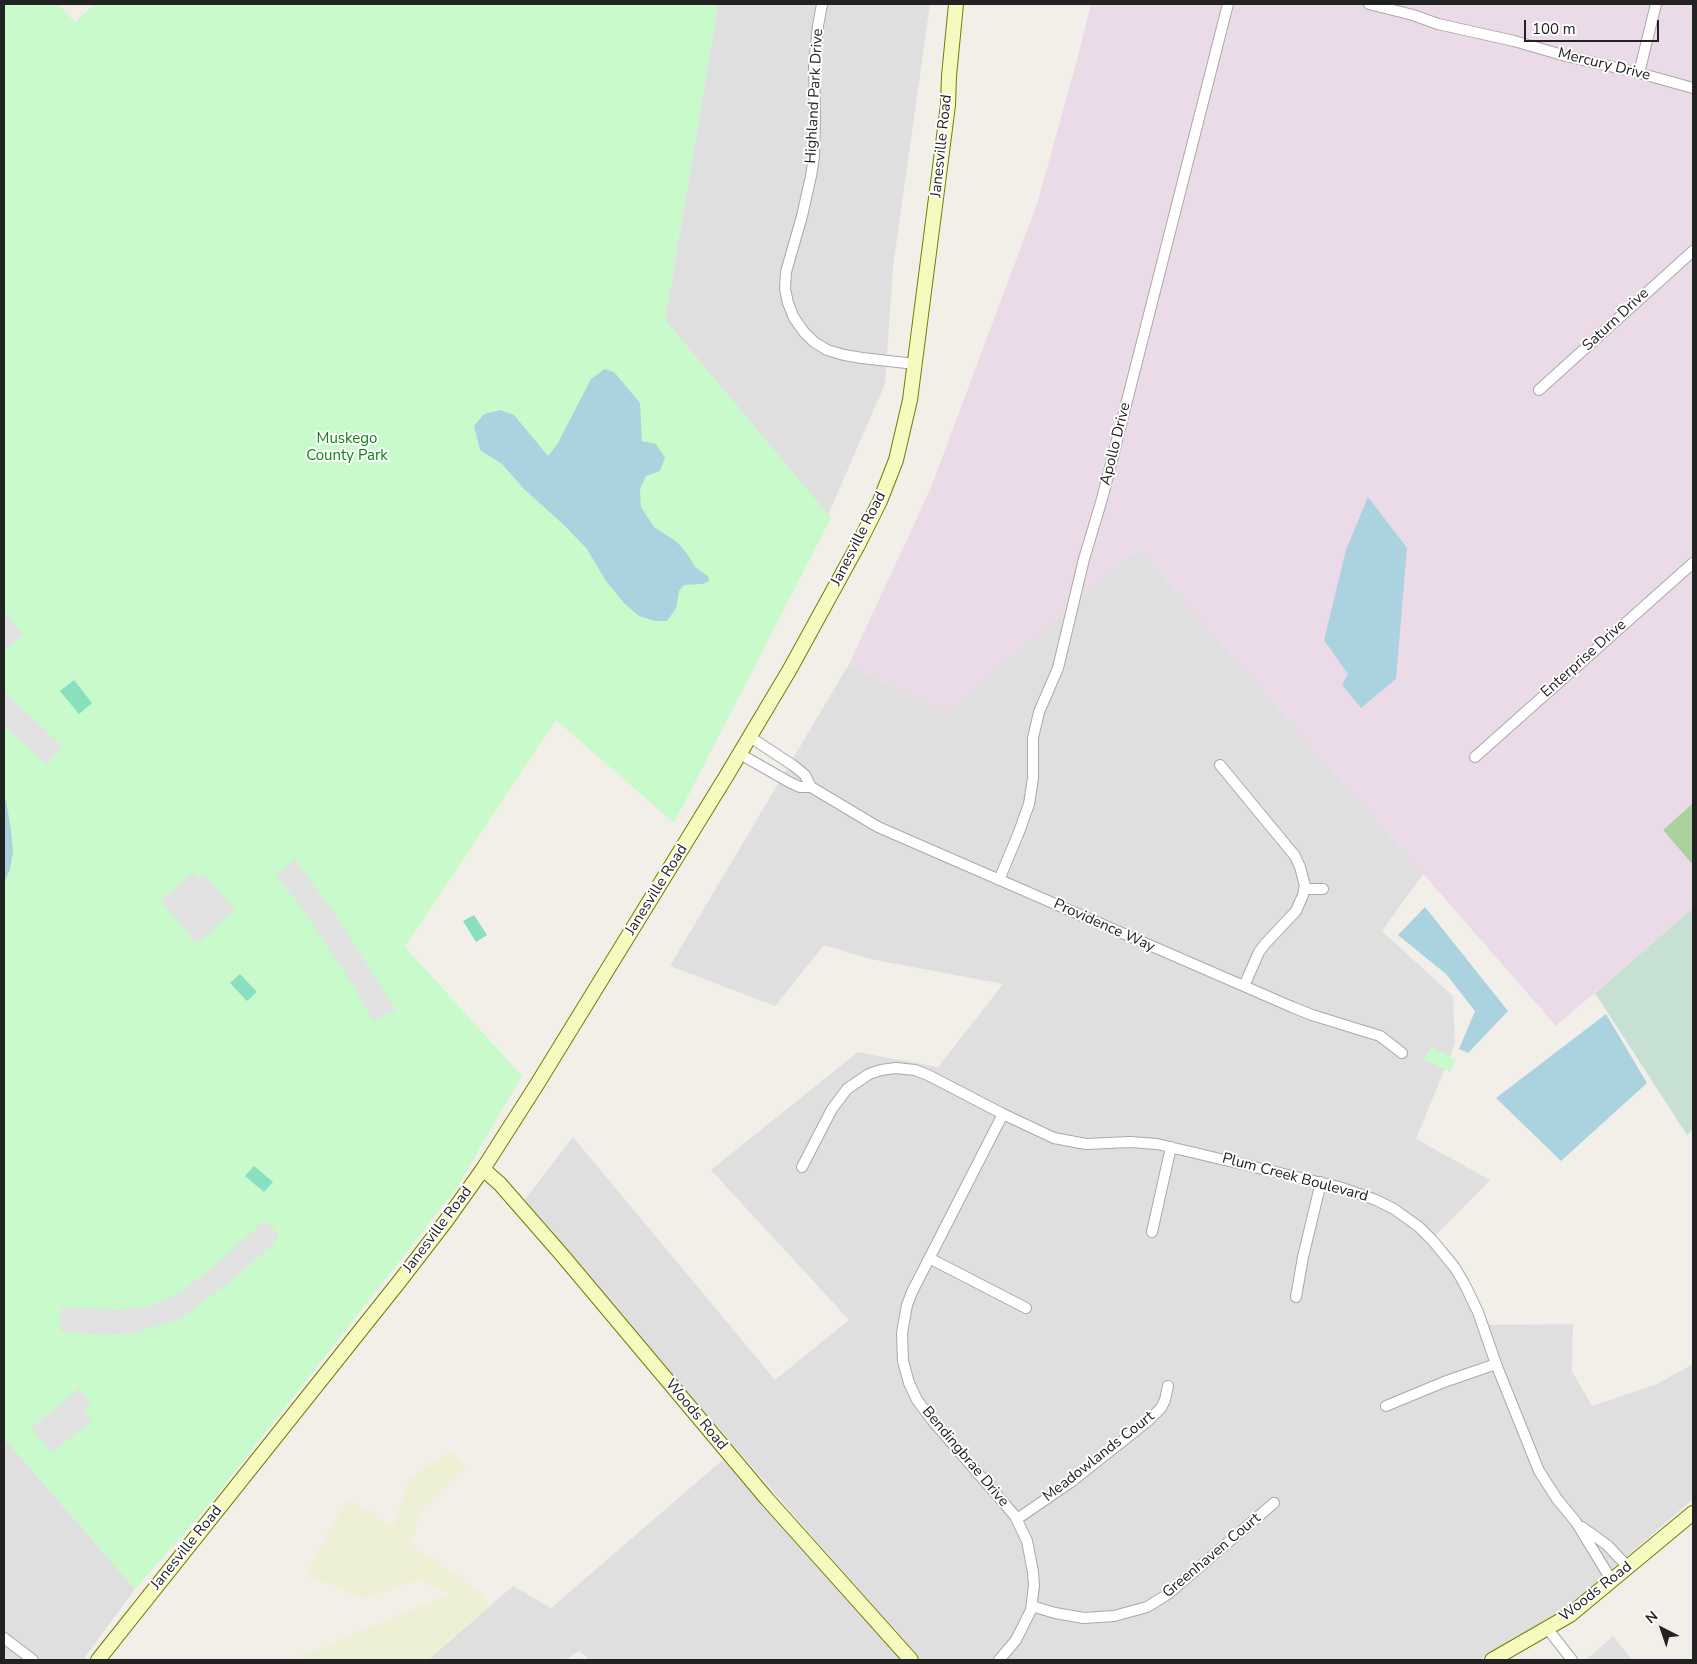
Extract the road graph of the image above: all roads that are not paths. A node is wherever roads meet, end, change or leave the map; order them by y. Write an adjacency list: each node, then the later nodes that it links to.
1 (822, 4): 9 (street, Highland Park Drive)
2 (956, 4): 9 (main road, Janesville Road)
3 (1228, 4): 17 (street, Apollo Drive)
4 (1369, 4): 6 (street, Mercury Drive)
5 (1656, 4): 6 (street)
6 (1639, 73): 7 (street, Mercury Drive)
7 (1693, 88)
8 (1693, 250): 10 (street, Saturn Drive)
9 (915, 364): 12 (main road, Janesville Road)
10 (1539, 390)
11 (1693, 563): 14 (street, Enterprise Drive)
12 (750, 737): 13 (main road, Janesville Road); 16 (street, Providence Way)
13 (740, 754): 16 (street, Providence Way); 25 (main road, Janesville Road)
14 (1475, 757)
15 (1220, 765): 18 (street)
16 (812, 787): 17 (street, Providence Way)
17 (998, 880): 20 (street, Providence Way)
18 (1304, 888): 19 (street); 20 (street)
19 (1323, 889)
20 (1244, 986): 21 (street, Providence Way)
21 (1402, 1053)
22 (1003, 1114): 23 (street, Plum Creek Boulevard); 24 (street, Plum Creek Boulevard); 28 (street, Bendingbrae Drive)
23 (1171, 1147): 26 (street, Plum Creek Boulevard); 27 (street)
24 (802, 1167)
25 (483, 1170): 44 (main road, Janesville Road); 45 (main road, Woods Road)
26 (1321, 1182): 29 (street); 31 (street, Plum Creek Boulevard)
27 (1152, 1232)
28 (929, 1258): 30 (street); 36 (street, Bendingbrae Drive)
29 (1296, 1297)
30 (1026, 1308)
31 (1496, 1364): 33 (street); 37 (street, Plum Creek Boulevard)
32 (1168, 1386): 36 (street, Meadowlands Court)
33 (1386, 1406)
34 (1274, 1503): 40 (street, Greenhaven Court)
35 (1693, 1513): 38 (main road, Woods Road)
36 (1017, 1519): 40 (street, Bendingbrae Drive)
37 (1576, 1522): 38 (street, Plum Creek Boulevard); 39 (street, Plum Creek Boulevard)
38 (1628, 1567): 39 (main road, Woods Road)
39 (1612, 1581): 41 (main road, Woods Road)
40 (1032, 1606): 46 (street, Bendingbrae Drive)
41 (1547, 1628): 47 (main road, Woods Road); 48 (street)
42 (4, 1638): 43 (street)
43 (33, 1660)
44 (98, 1660)
45 (911, 1660)
46 (999, 1660)
47 (1492, 1660)
48 (1572, 1660)

